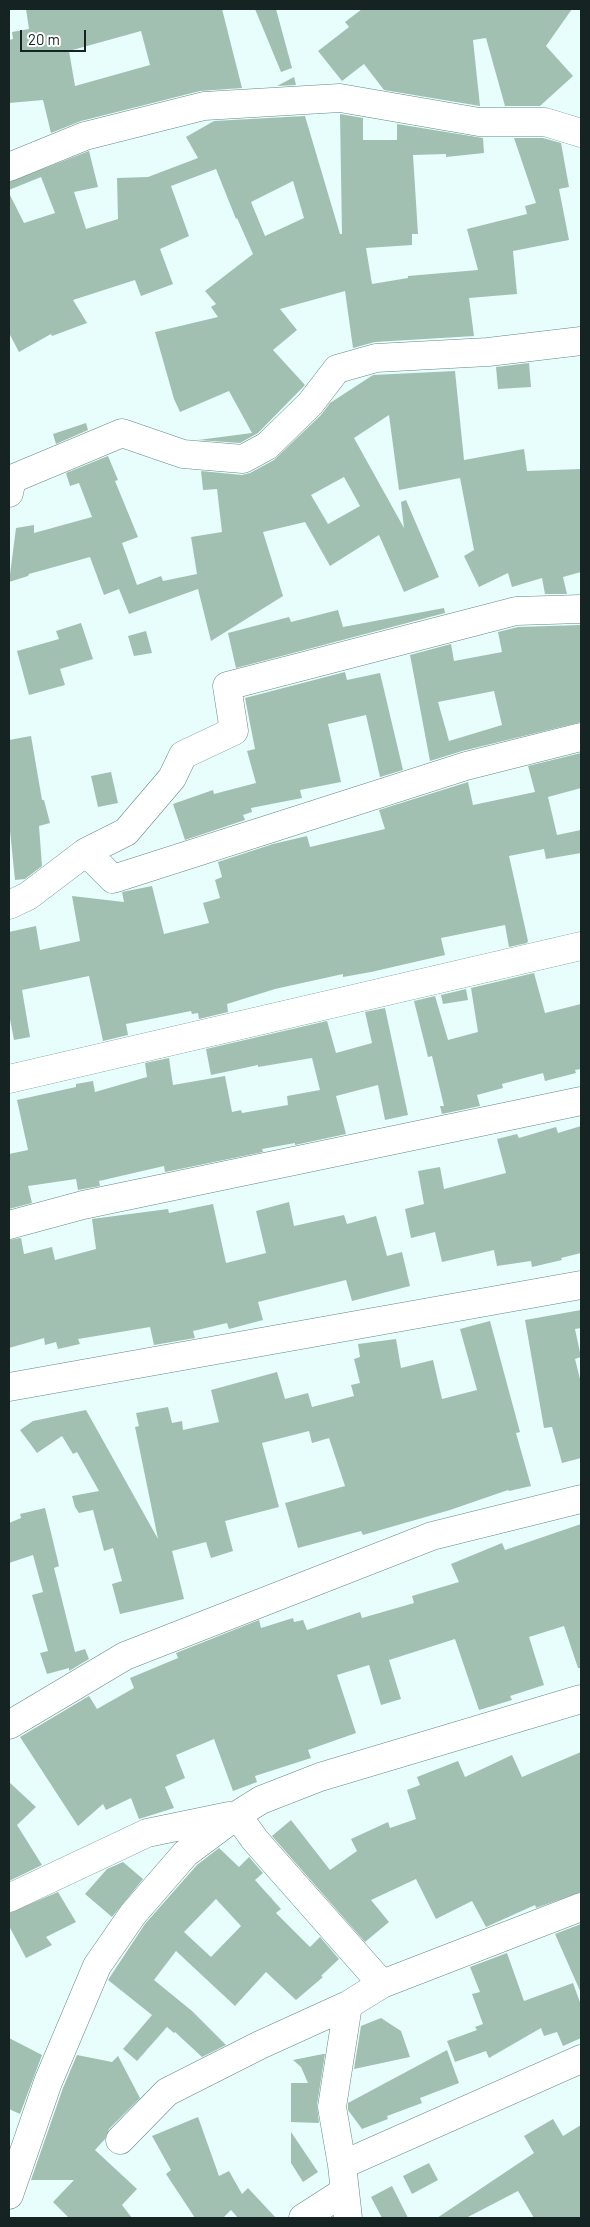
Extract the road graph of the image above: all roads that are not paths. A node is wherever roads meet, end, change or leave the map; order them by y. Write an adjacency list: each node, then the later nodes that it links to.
1 (581, 133): 2 (street)
2 (9, 167)
3 (581, 341): 4 (street)
4 (9, 492)
5 (581, 609): 7 (street)
6 (581, 737): 7 (street)
7 (86, 852): 8 (street)
8 (9, 905)
9 (581, 946): 10 (street)
10 (9, 1079)
11 (581, 1101): 12 (street)
12 (9, 1225)
13 (581, 1285): 14 (street)
14 (9, 1387)
15 (581, 1498): 17 (street)
16 (581, 1699): 18 (street)
17 (9, 1725)
18 (236, 1815): 19 (street); 21 (street); 26 (street)
19 (9, 1898)
20 (581, 1907): 21 (street)
21 (382, 1984): 22 (street)
22 (348, 2005): 24 (street); 25 (street)
23 (581, 2059): 25 (street)
24 (120, 2140)
25 (344, 2178): 27 (street); 28 (street)
26 (9, 2195)
27 (303, 2218)
28 (348, 2218)

